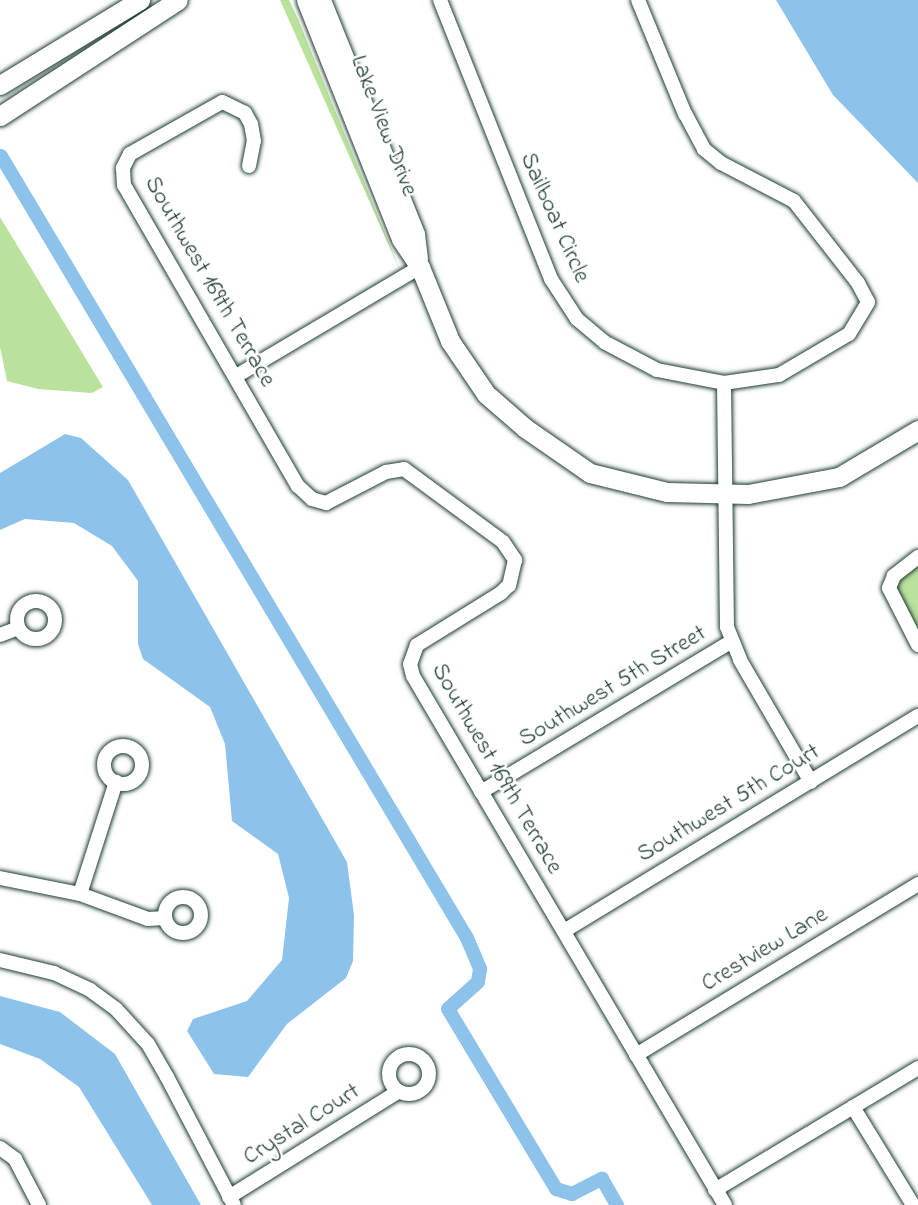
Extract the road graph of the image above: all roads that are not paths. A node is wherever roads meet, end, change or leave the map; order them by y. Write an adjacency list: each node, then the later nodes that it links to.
1 (140, 0): 7 (street)
2 (178, 0): 8 (street)
3 (306, 0): 10 (street, Lake View Drive)
4 (321, 0): 10 (street, Lake View Drive)
5 (440, 0): 12 (street, Sailboat Circle)
6 (638, 0): 12 (street, Sailboat Circle)
7 (0, 85)
8 (0, 116)
9 (249, 166): 11 (street, Southwest 169th Terrace)
10 (420, 267): 11 (street); 14 (street, Lake View Drive)
11 (238, 375): 23 (street, Southwest 169th Terrace)
12 (724, 383): 14 (street)
13 (918, 430): 14 (street, Lake View Drive)
14 (725, 494): 18 (street)
15 (918, 557): 19 (street)
16 (18, 628): 17 (street)
17 (0, 635)
18 (732, 642): 22 (street); 23 (street, Southwest 5th Street)
19 (918, 645)
20 (918, 716): 22 (street, Southwest 5th Court)
21 (116, 782): 26 (street)
22 (811, 782): 28 (street, Southwest 5th Court)
23 (481, 792): 28 (street, Southwest 169th Terrace)
24 (0, 878): 26 (street)
25 (918, 884): 30 (street, Crestview Lane)
26 (80, 894): 27 (street)
27 (165, 918)
28 (564, 931): 30 (street, Southwest 169th Terrace)
29 (0, 960): 36 (street)
30 (636, 1055): 35 (street, Southwest 169th Terrace)
31 (918, 1068): 33 (street)
32 (399, 1091): 36 (street, Crystal Court)
33 (853, 1107): 35 (street); 39 (street)
34 (0, 1148): 37 (street)
35 (715, 1190): 38 (street, Southwest 169th Terrace)
36 (232, 1201)
37 (39, 1205)
38 (724, 1205)
39 (913, 1205)

